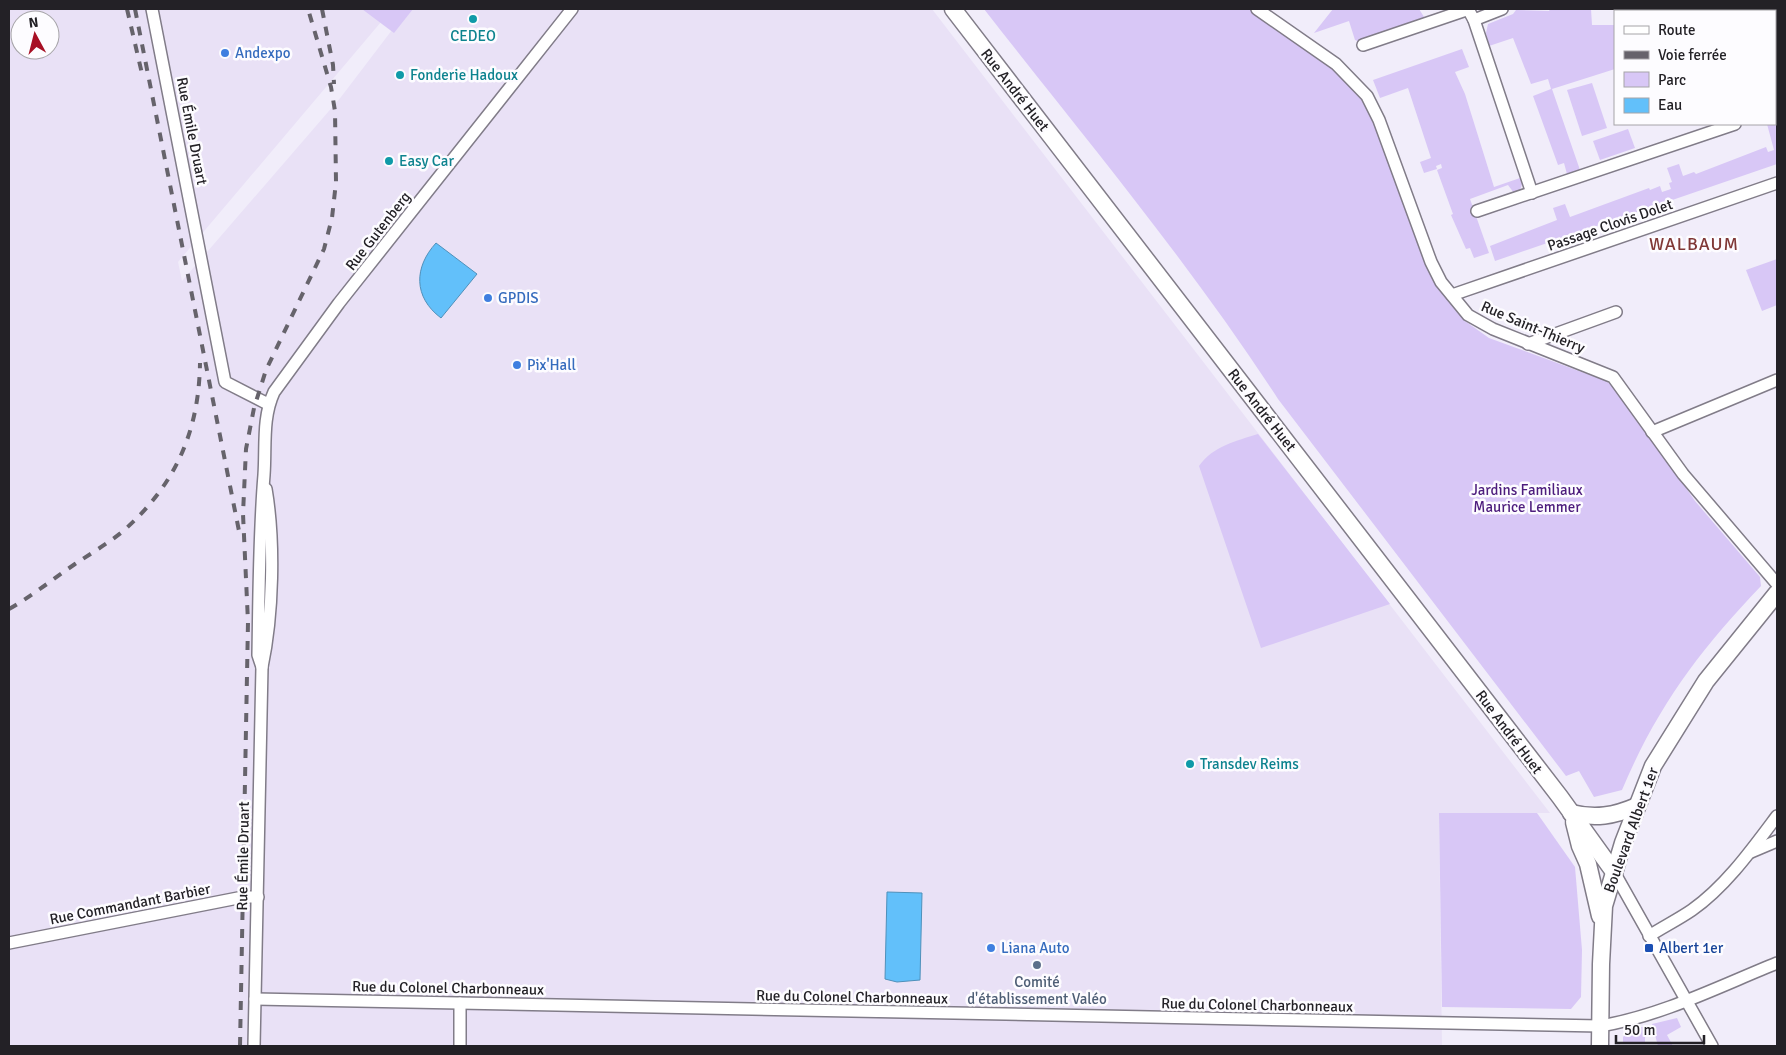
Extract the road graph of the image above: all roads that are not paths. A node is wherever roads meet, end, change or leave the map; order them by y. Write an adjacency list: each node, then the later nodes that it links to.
1 (152, 9): 18 (street, Rue Émile Druart)
2 (572, 9): 18 (street, Rue Gutenberg)
3 (953, 9): 23 (street, Rue André Huet)
4 (1257, 9): 14 (street, Rue Saint-Thierry)
5 (1469, 9): 7 (street); 8 (street)
6 (1502, 9): 7 (street)
7 (1474, 20): 12 (street)
8 (1363, 45)
9 (1728, 125): 10 (street)
10 (1702, 129): 12 (street)
11 (1777, 183): 14 (street, Passage Clovis Dolet)
12 (1532, 193): 13 (street)
13 (1477, 211)
14 (1452, 295): 16 (street, Rue Saint-Thierry)
15 (1616, 312): 16 (street)
16 (1528, 344): 19 (street, Rue Saint-Thierry)
17 (1777, 380): 19 (street)
18 (268, 404): 28 (street, Rue Émile Druart)
19 (1652, 432): 20 (street, Rue Saint-Thierry)
20 (1773, 580)
21 (1777, 593): 22 (street, Boulevard Albert 1er)
22 (1637, 806): 23 (street); 27 (street, Boulevard Albert 1er)
23 (1571, 812): 27 (street, Rue André Huet); 29 (street)
24 (1777, 816): 26 (street)
25 (1777, 841): 26 (street)
26 (1749, 853): 30 (street)
27 (1614, 872): 29 (street, Boulevard Albert 1er); 30 (street)
28 (258, 897): 31 (street, Rue Commandant Barbier); 33 (street, Rue Émile Druart)
29 (1602, 927): 36 (street, Boulevard Albert 1er)
30 (1649, 936): 34 (street)
31 (9, 943)
32 (1777, 963): 34 (street, Rue du Colonel Charbonneaux)
33 (254, 999): 35 (street, Rue du Colonel Charbonneaux); 37 (street, Rue Émile Druart)
34 (1686, 1000): 36 (street, Rue du Colonel Charbonneaux); 40 (street)
35 (460, 1003): 36 (street, Rue du Colonel Charbonneaux); 38 (street)
36 (1600, 1026): 39 (street, Boulevard Albert 1er)
37 (254, 1046)
38 (460, 1046)
39 (1600, 1046)
40 (1712, 1046)

